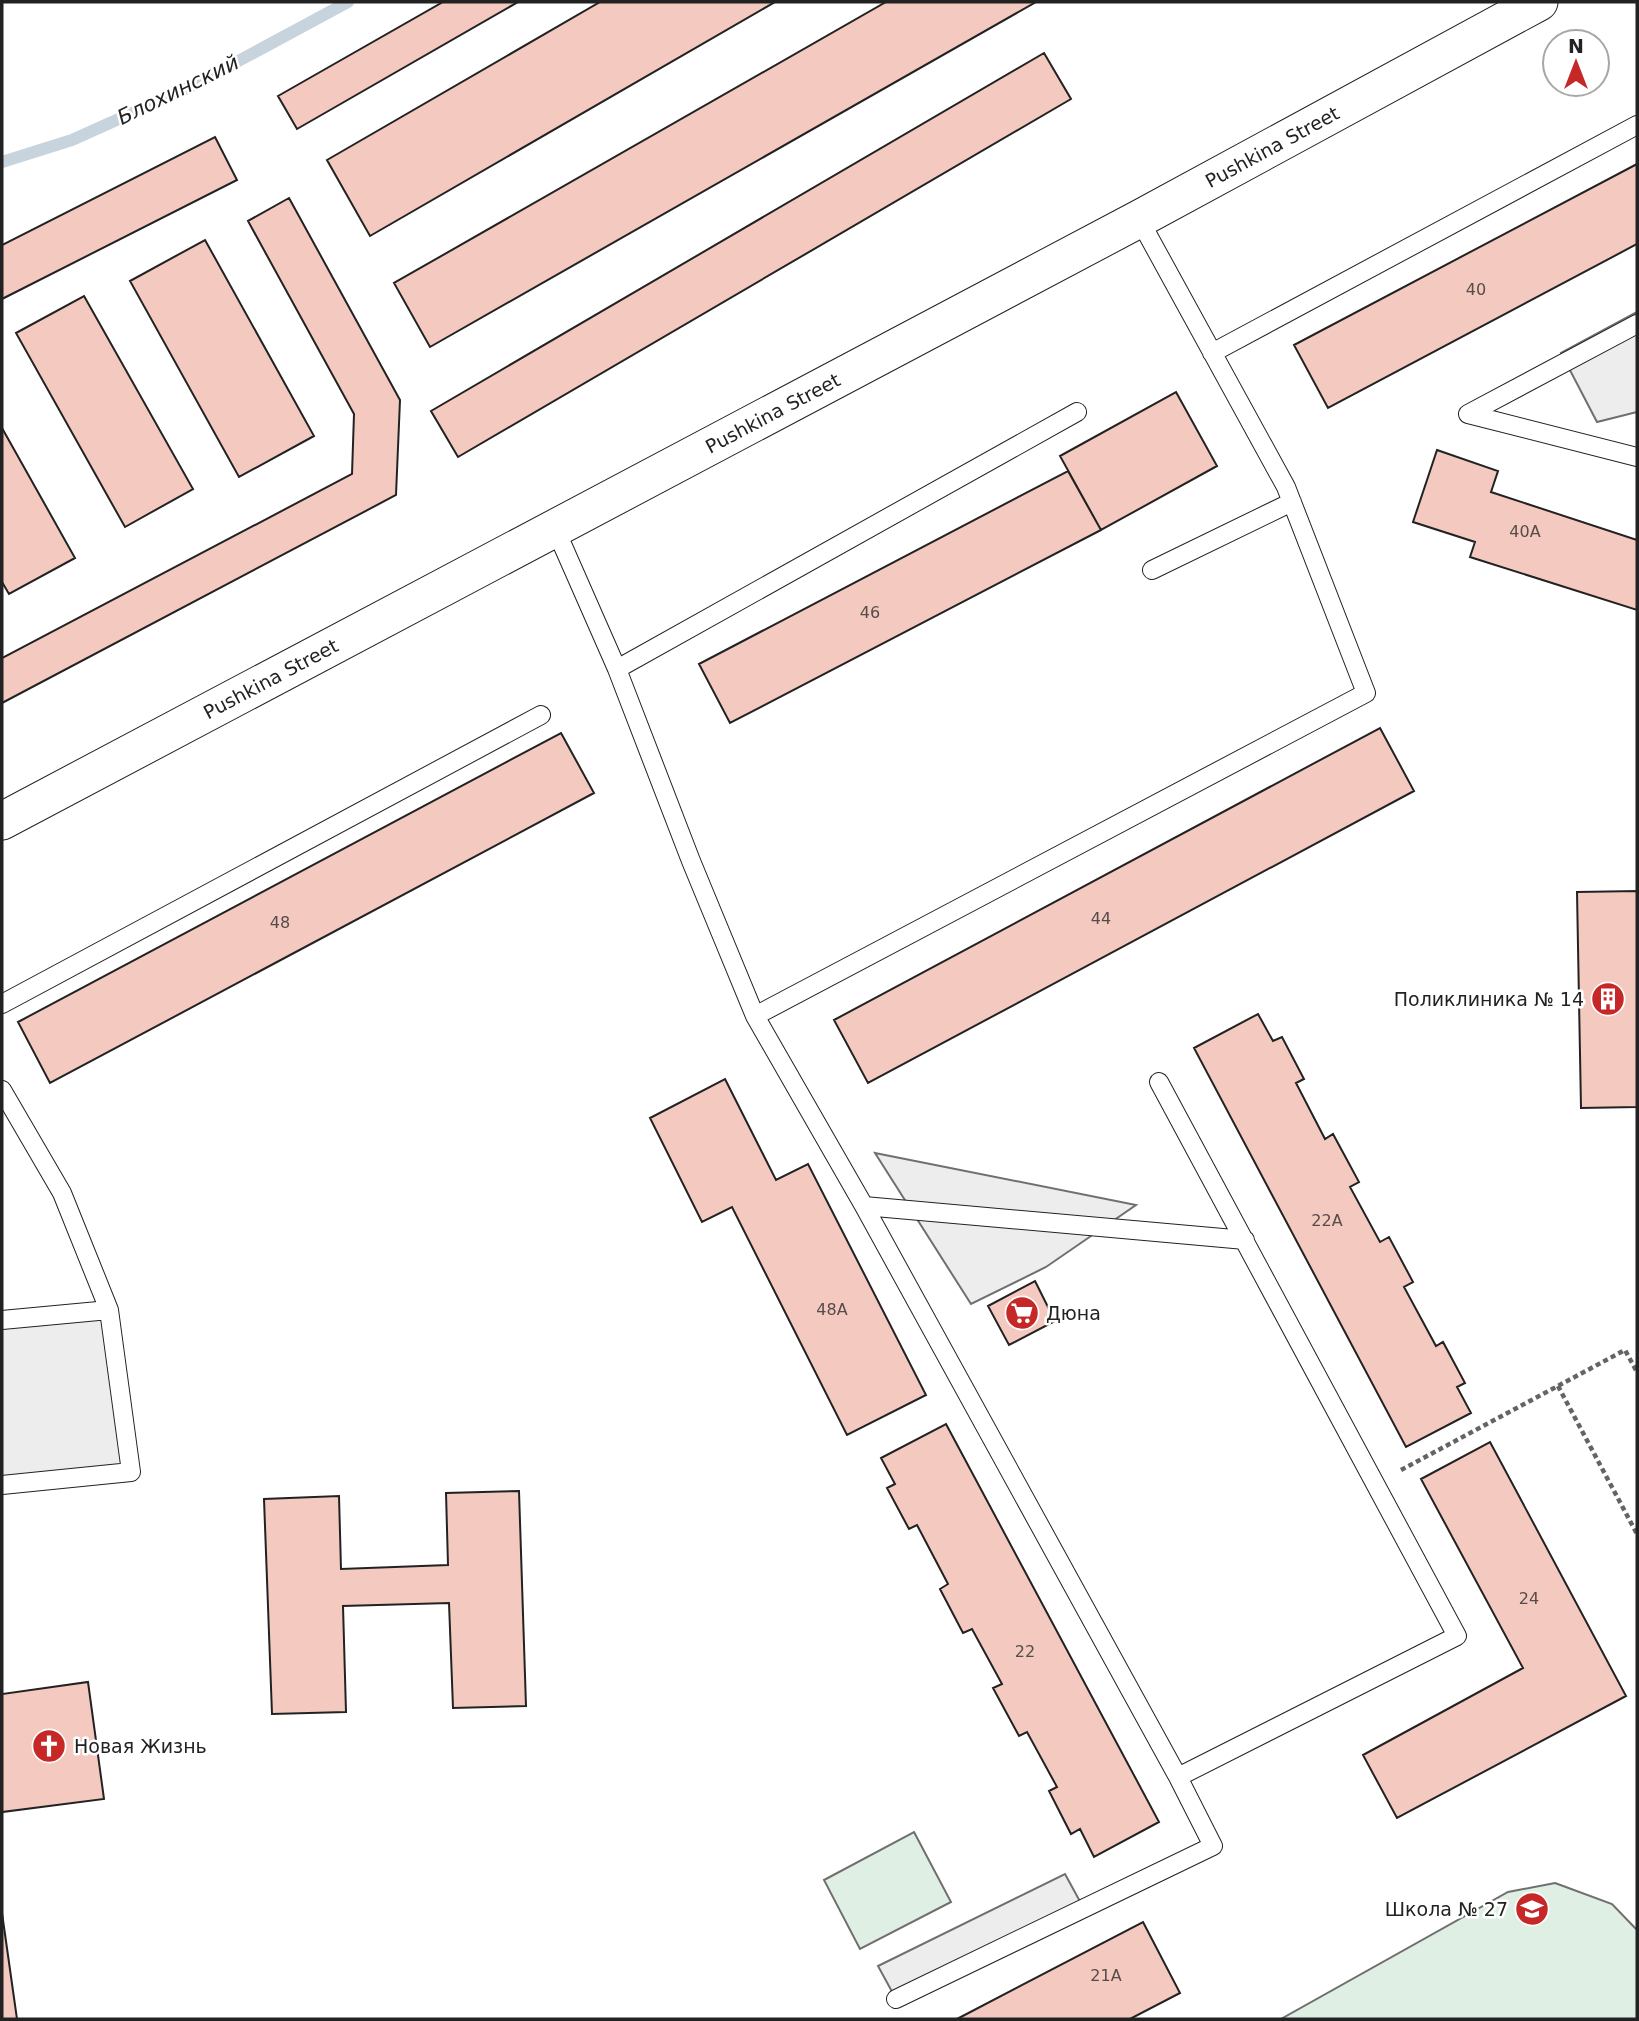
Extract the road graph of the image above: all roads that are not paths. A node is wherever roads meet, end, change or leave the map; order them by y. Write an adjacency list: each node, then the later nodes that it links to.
1 (1539, 2): 3 (street, Pushkina Street)
2 (1637, 125): 5 (lane)
3 (1139, 219): 5 (lane); 9 (street, Pushkina Street)
4 (1637, 324): 7 (lane)
5 (1212, 354): 8 (lane)
6 (1077, 412): 11 (lane)
7 (1637, 457)
8 (1292, 502): 10 (lane); 15 (lane)
9 (555, 528): 11 (lane); 13 (street, Pushkina Street)
10 (1152, 570)
11 (617, 669): 15 (lane)
12 (541, 715): 14 (lane)
13 (2, 821)
14 (2, 1004)
15 (755, 1016): 18 (lane)
16 (1159, 1082): 19 (lane)
17 (2, 1090): 20 (lane)
18 (864, 1206): 19 (lane); 23 (lane)
19 (1245, 1240): 23 (lane)
20 (108, 1310): 21 (lane); 22 (lane)
21 (2, 1320)
22 (2, 1485)
23 (1178, 1777): 24 (lane)
24 (896, 1999)

